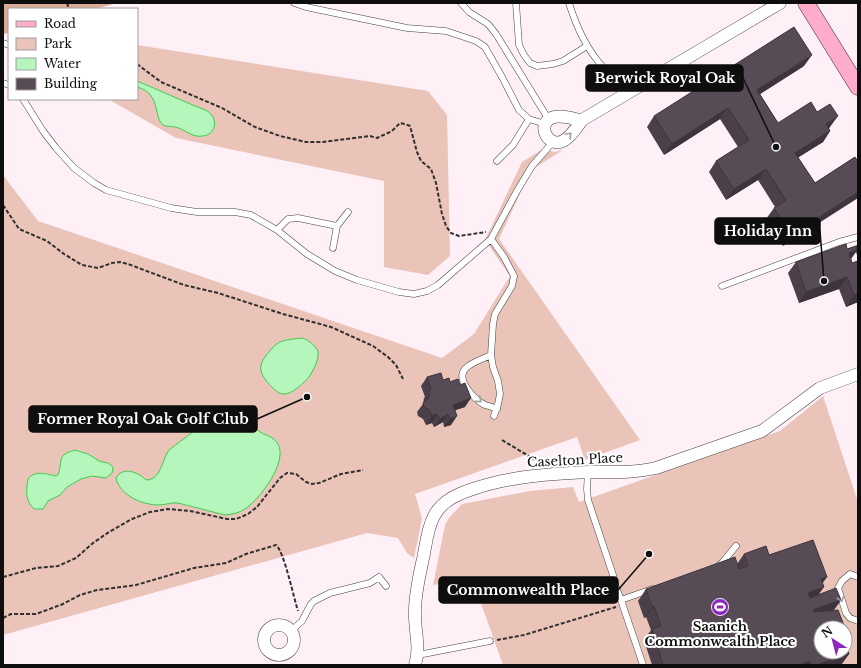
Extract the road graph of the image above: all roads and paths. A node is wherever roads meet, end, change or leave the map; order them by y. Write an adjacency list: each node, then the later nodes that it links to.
1 (294, 3): 12 (lane)
2 (461, 3): 14 (lane)
3 (516, 3): 7 (lane)
4 (569, 3): 7 (lane)
5 (780, 3): 10 (street)
6 (806, 3): 9 (street)
7 (587, 46): 10 (lane)
8 (138, 65): 21 (path)
9 (858, 87)
10 (629, 92): 13 (street)
11 (24, 100): 20 (lane)
12 (529, 118): 14 (lane); 16 (lane)
13 (582, 120): 14 (street); 15 (street, one-way to 13)
14 (547, 122): 15 (street)
15 (553, 142): 23 (lane)
16 (497, 161)
17 (3, 205): 28 (path)
18 (348, 212): 19 (lane)
19 (337, 226): 20 (lane); 24 (lane)
20 (277, 230): 23 (lane)
21 (487, 232)
22 (858, 237): 25 (lane)
23 (491, 239): 26 (lane)
24 (333, 248)
25 (722, 286)
26 (491, 355): 29 (lane); 29 (lane, one-way to 29)
27 (858, 374): 34 (street, Caselton Place)
28 (403, 379)
29 (497, 408): 30 (lane)
30 (494, 416)
31 (502, 440): 32 (path)
32 (544, 465)
33 (363, 470): 37 (path)
34 (588, 472): 41 (lane); 48 (street, Caselton Place)
35 (736, 546): 36 (lane)
36 (715, 566)
37 (3, 577)
38 (858, 577): 44 (lane, one-way to 44)
39 (386, 586): 43 (lane)
40 (657, 587): 41 (lane)
41 (622, 602): 46 (path); 49 (lane)
42 (3, 618): 43 (path)
43 (302, 621): 45 (lane)
44 (858, 621)
45 (291, 631): 47 (street); 47 (street)
46 (490, 642): 48 (lane)
47 (286, 660)
48 (417, 660)
49 (643, 665)

